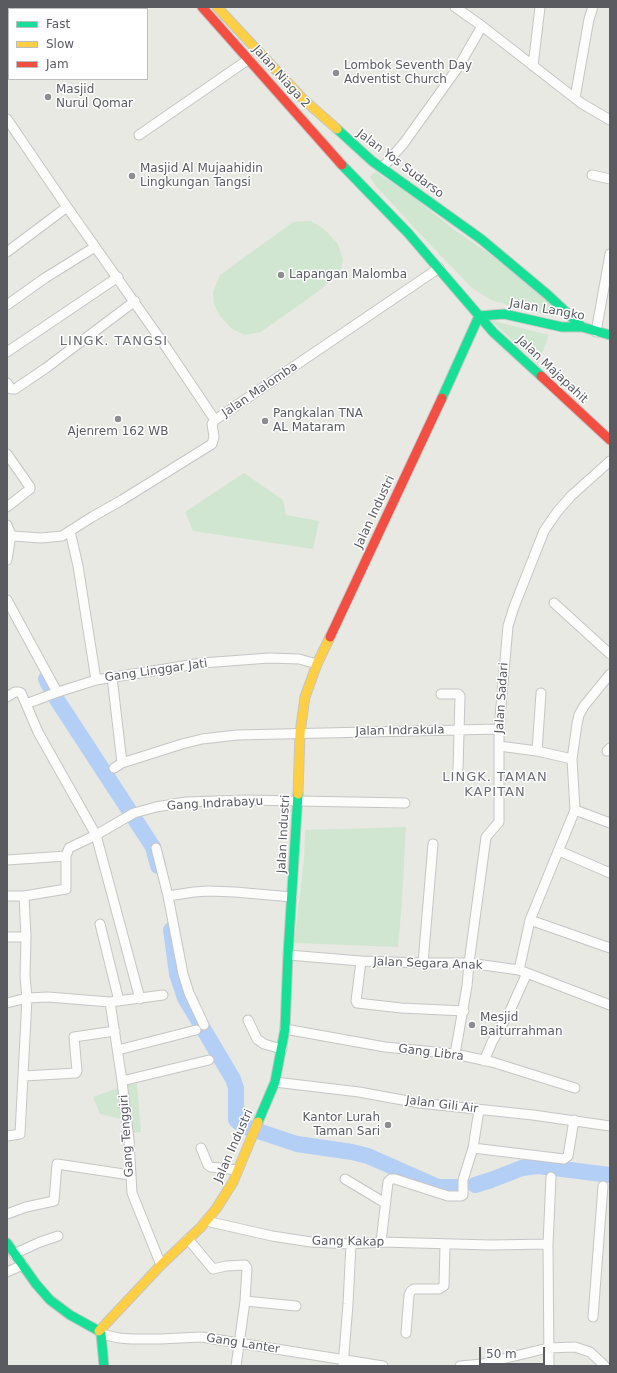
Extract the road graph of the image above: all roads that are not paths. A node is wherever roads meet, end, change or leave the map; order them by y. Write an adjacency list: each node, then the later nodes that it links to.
1 (202, 7): 7 (main road, Jalan Niaga 2)
2 (217, 7): 13 (main road, Jalan Yos Sudarso)
3 (455, 7): 6 (street)
4 (540, 7): 8 (street)
5 (593, 7): 9 (street)
6 (482, 26): 8 (street); 14 (street)
7 (249, 59): 12 (street); 16 (main road, Jalan Niaga 2)
8 (533, 66): 9 (street)
9 (575, 98): 11 (street)
10 (7, 119): 18 (street, Jalan Malomba)
11 (610, 120)
12 (139, 135)
13 (372, 161): 14 (main road, Jalan Yos Sudarso); 16 (main road)
14 (382, 168): 27 (main road, Jalan Yos Sudarso)
15 (592, 175): 17 (street)
16 (356, 179): 22 (main road)
17 (610, 179)
18 (67, 207): 19 (street, Jalan Malomba); 20 (street)
19 (95, 247): 23 (street, Jalan Malomba); 25 (street)
20 (7, 252)
21 (610, 254): 28 (street)
22 (439, 268): 26 (main road); 32 (street, Jalan Malomba)
23 (118, 277): 24 (street, Jalan Malomba); 30 (street)
24 (134, 301): 31 (street); 32 (street, Jalan Malomba)
25 (7, 305)
26 (479, 316): 27 (main road, Jalan Langko); 33 (main road, Jalan Majapahit); 44 (main road, Jalan Industri)
27 (582, 327): 28 (main road, Jalan Langko)
28 (596, 332): 29 (main road, Jalan Langko)
29 (610, 335)
30 (7, 352)
31 (7, 383)
32 (215, 420): 38 (street)
33 (610, 440)
34 (7, 454): 36 (street)
35 (610, 461): 53 (street, Jalan Sadari)
36 (7, 507)
37 (7, 525): 39 (street)
38 (70, 531): 39 (street); 47 (street)
39 (11, 535): 40 (street)
40 (7, 560)
41 (7, 600): 48 (street)
42 (554, 603): 43 (street)
43 (610, 654)
44 (317, 664): 46 (street, Gang Linggar Jati); 55 (main road, Jalan Industri)
45 (610, 674): 58 (street)
46 (112, 677): 47 (street, Gang Linggar Jati); 59 (street)
47 (96, 680): 48 (street, Gang Linggar Jati)
48 (54, 693): 52 (street, Gang Linggar Jati)
49 (441, 694): 54 (street)
50 (541, 694): 57 (street)
51 (7, 697): 52 (street)
52 (26, 704): 66 (street)
53 (499, 729): 54 (street, Jalan Indrakula); 56 (street, Jalan Sadari)
54 (459, 730): 55 (street, Jalan Indrakula); 61 (street)
55 (300, 733): 59 (street, Jalan Indrakula); 62 (main road, Jalan Industri)
56 (499, 746): 57 (street); 85 (street, Jalan Sadari)
57 (537, 751): 58 (street)
58 (572, 759): 64 (street)
59 (122, 763): 60 (street, Jalan Indrakula)
60 (114, 768)
61 (458, 770)
62 (298, 802): 63 (street, Gang Indrabayu); 66 (street, Gang Indrabayu); 76 (main road, Jalan Industri)
63 (405, 803)
64 (575, 810): 65 (street); 69 (street)
65 (610, 823)
66 (96, 835): 70 (street, Gang Indrabayu); 89 (street)
67 (433, 844): 84 (street)
68 (156, 848): 75 (street)
69 (559, 851): 72 (street); 77 (street)
70 (67, 852): 71 (street); 74 (street)
71 (7, 860)
72 (610, 873)
73 (7, 896): 74 (street)
74 (24, 896): 80 (street)
75 (168, 896): 76 (street); 98 (street)
76 (292, 897): 82 (main road, Jalan Industri)
77 (530, 920): 81 (street); 86 (street)
78 (100, 924): 90 (street, Gang Tenggiri)
79 (7, 937): 80 (street)
80 (26, 937): 88 (street)
81 (610, 948)
82 (288, 955): 83 (street, Jalan Segara Anak); 95 (main road, Jalan Industri)
83 (361, 961): 84 (street, Jalan Segara Anak); 93 (street)
84 (423, 963): 85 (street, Jalan Segara Anak)
85 (469, 963): 86 (street, Jalan Segara Anak); 93 (street, Jalan Sadari)
86 (523, 971): 92 (street, Jalan Segara Anak); 101 (street)
87 (163, 995): 89 (street)
88 (27, 998): 90 (street); 91 (street); 102 (street)
89 (140, 998): 90 (street)
90 (115, 1002): 96 (street, Gang Tenggiri)
91 (7, 1003)
92 (610, 1005)
93 (464, 1011): 99 (street, Jalan Sadari)
94 (248, 1020): 97 (street)
95 (285, 1029): 97 (main road, Jalan Industri); 99 (street, Gang Libra)
96 (115, 1031): 98 (street, Gang Tenggiri); 102 (street)
97 (282, 1049): 104 (main road, Jalan Industri)
98 (118, 1050): 103 (street, Gang Tenggiri)
99 (455, 1054): 101 (street, Gang Libra)
100 (209, 1060): 103 (street)
101 (484, 1061): 105 (street, Gang Libra)
102 (24, 1076): 109 (street)
103 (122, 1081): 113 (street, Gang Tenggiri)
104 (275, 1082): 106 (street, Jalan Gili Air); 112 (main road, Jalan Industri)
105 (575, 1088)
106 (479, 1110): 107 (street, Jalan Gili Air); 111 (street)
107 (574, 1120): 108 (street, Jalan Gili Air); 111 (street)
108 (610, 1126)
109 (7, 1136)
110 (201, 1148): 112 (street)
111 (473, 1148): 117 (street)
112 (238, 1170): 119 (main road, Jalan Industri)
113 (130, 1175): 118 (street); 131 (street, Gang Tenggiri)
114 (551, 1177): 127 (street)
115 (344, 1179): 117 (street)
116 (603, 1186): 120 (street)
117 (385, 1203): 124 (street)
118 (7, 1214)
119 (206, 1221): 123 (main road, Jalan Industri); 126 (street, Gang Kakap)
120 (600, 1225): 121 (street); 135 (street)
121 (610, 1227)
122 (58, 1236): 129 (street)
123 (188, 1239): 131 (main road, Jalan Industri); 133 (street)
124 (381, 1242): 126 (street, Gang Kakap); 128 (street, Gang Kakap)
125 (7, 1243): 129 (main road)
126 (352, 1244): 141 (street)
127 (548, 1244): 128 (street, Gang Kakap); 139 (street)
128 (445, 1245): 137 (street)
129 (14, 1254): 130 (main road)
130 (22, 1265): 132 (street); 136 (main road)
131 (162, 1265): 136 (main road, Jalan Industri)
132 (7, 1272)
133 (245, 1301): 134 (street); 138 (street)
134 (296, 1306)
135 (593, 1317)
136 (100, 1332): 138 (street, Gang Lanter); 140 (main road)
137 (406, 1333)
138 (239, 1343): 141 (street, Gang Lanter); 144 (street)
139 (548, 1348): 142 (street); 147 (street); 148 (street)
140 (103, 1363): 143 (street)
141 (343, 1363): 145 (street, Gang Lanter)
142 (482, 1365): 146 (street)
143 (96, 1366)
144 (236, 1366)
145 (383, 1366)
146 (460, 1366)
147 (549, 1366)
148 (605, 1366)

